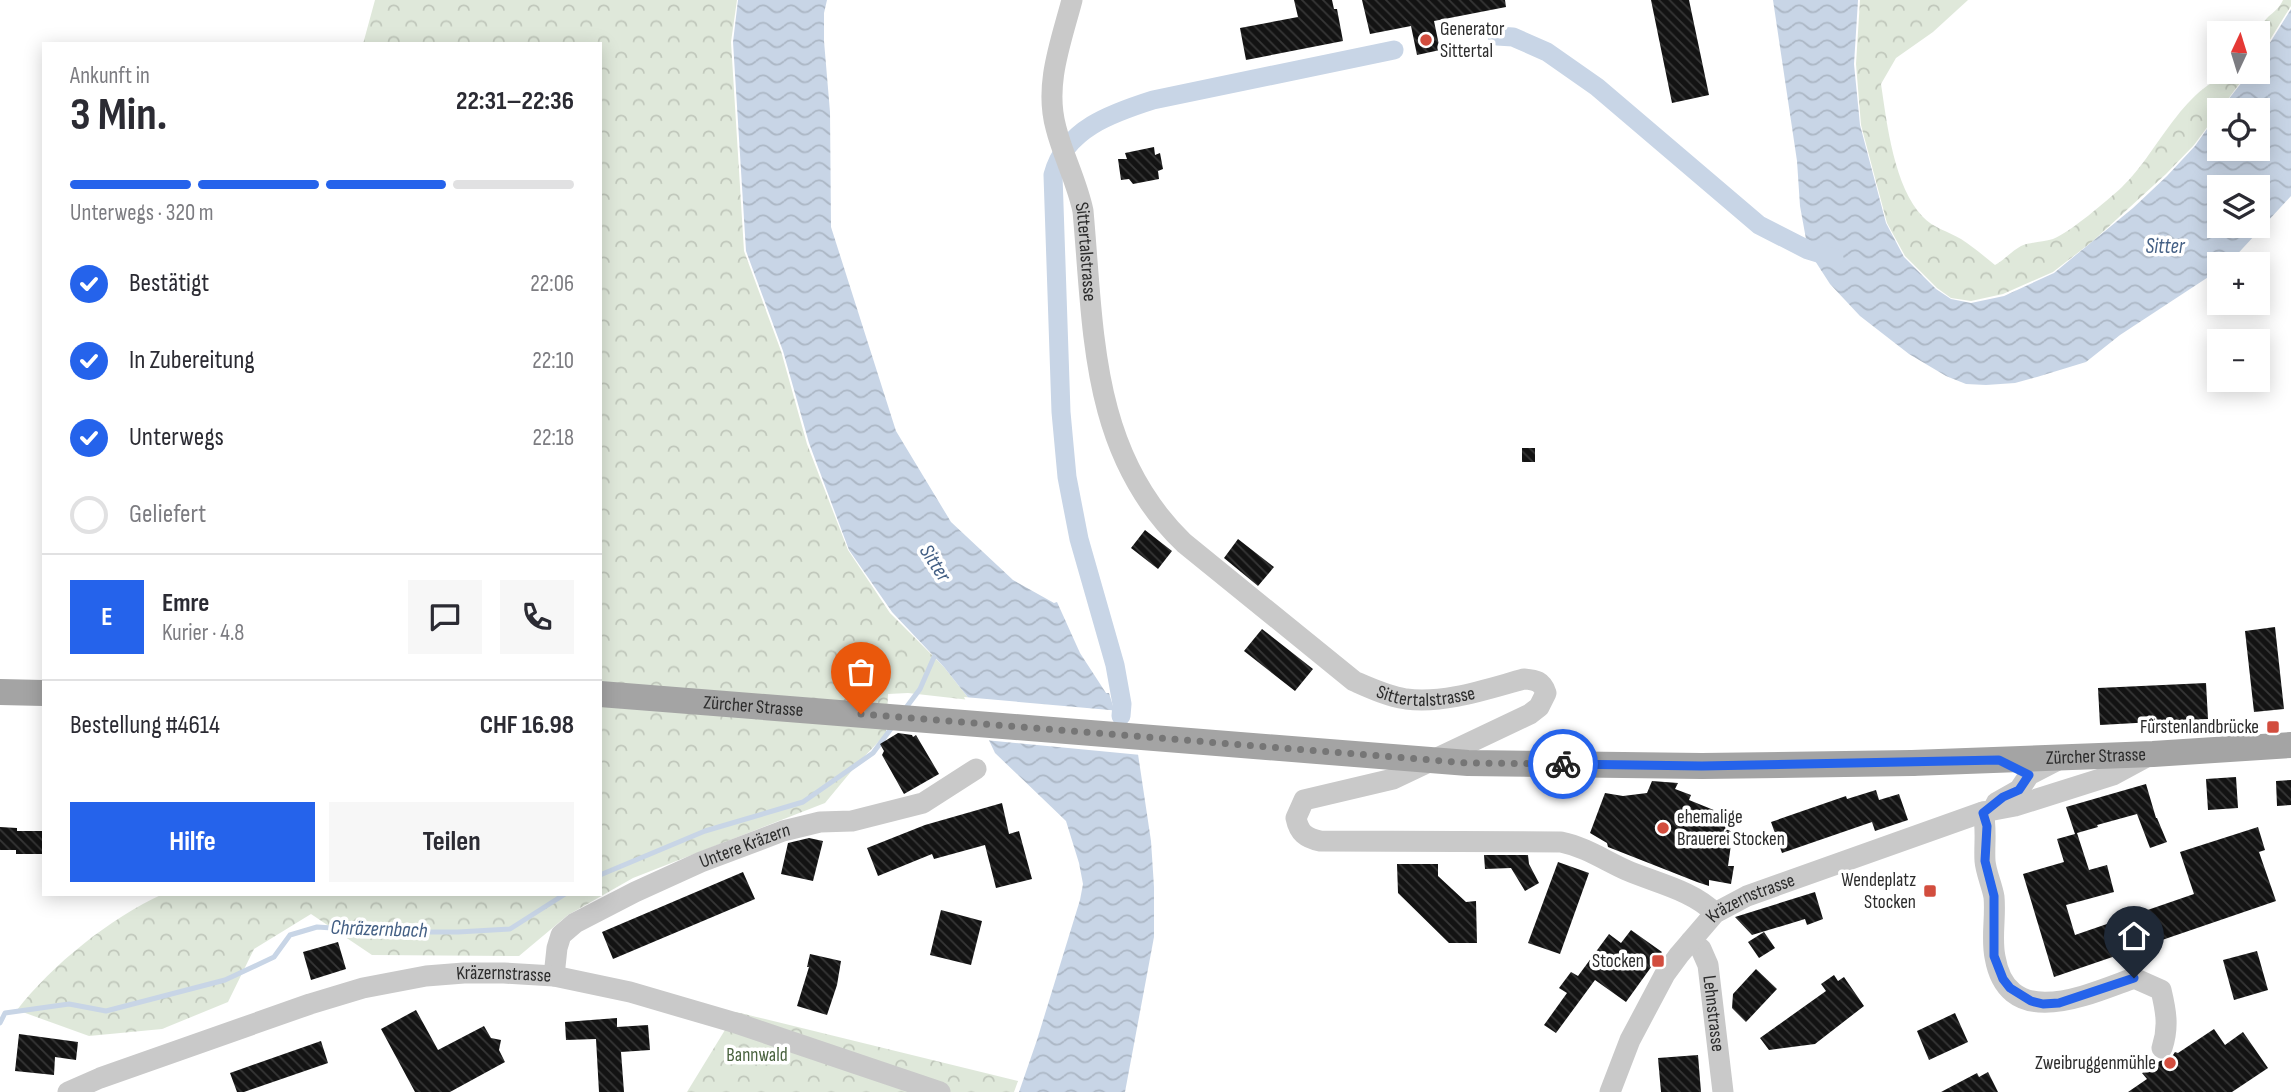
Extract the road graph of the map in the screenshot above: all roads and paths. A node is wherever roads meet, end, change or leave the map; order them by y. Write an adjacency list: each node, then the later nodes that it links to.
1 (1072, 0): 14 (street, Sittertalstrasse)
2 (0, 692): 3 (main road)
3 (42, 693)
4 (602, 694): 10 (main road, Zürcher Strasse, bridge)
5 (0, 709): 6 (main road)
6 (42, 710)
7 (2291, 745): 8 (main road, Zürcher Strasse)
8 (2153, 754): 9 (main road, Zürcher Strasse); 13 (street, Kräzernstrasse)
9 (2064, 757): 10 (main road, Zürcher Strasse); 12 (street, Kräzernstrasse)
10 (1999, 760): 12 (street)
11 (976, 769): 16 (street, Untere Kräzern)
12 (2029, 775): 13 (street, Kräzernstrasse)
13 (1983, 813): 14 (street, Kräzernstrasse); 17 (street)
14 (1715, 913): 15 (street, Kräzernstrasse)
15 (1691, 941): 20 (street, Kräzernstrasse); 21 (street, Lehnstrasse)
16 (554, 976): 18 (street, Kräzernstrasse); 19 (street, Kräzernstrasse)
17 (2162, 1048)
18 (68, 1092)
19 (940, 1092)
20 (1611, 1092)
21 (1723, 1092)

